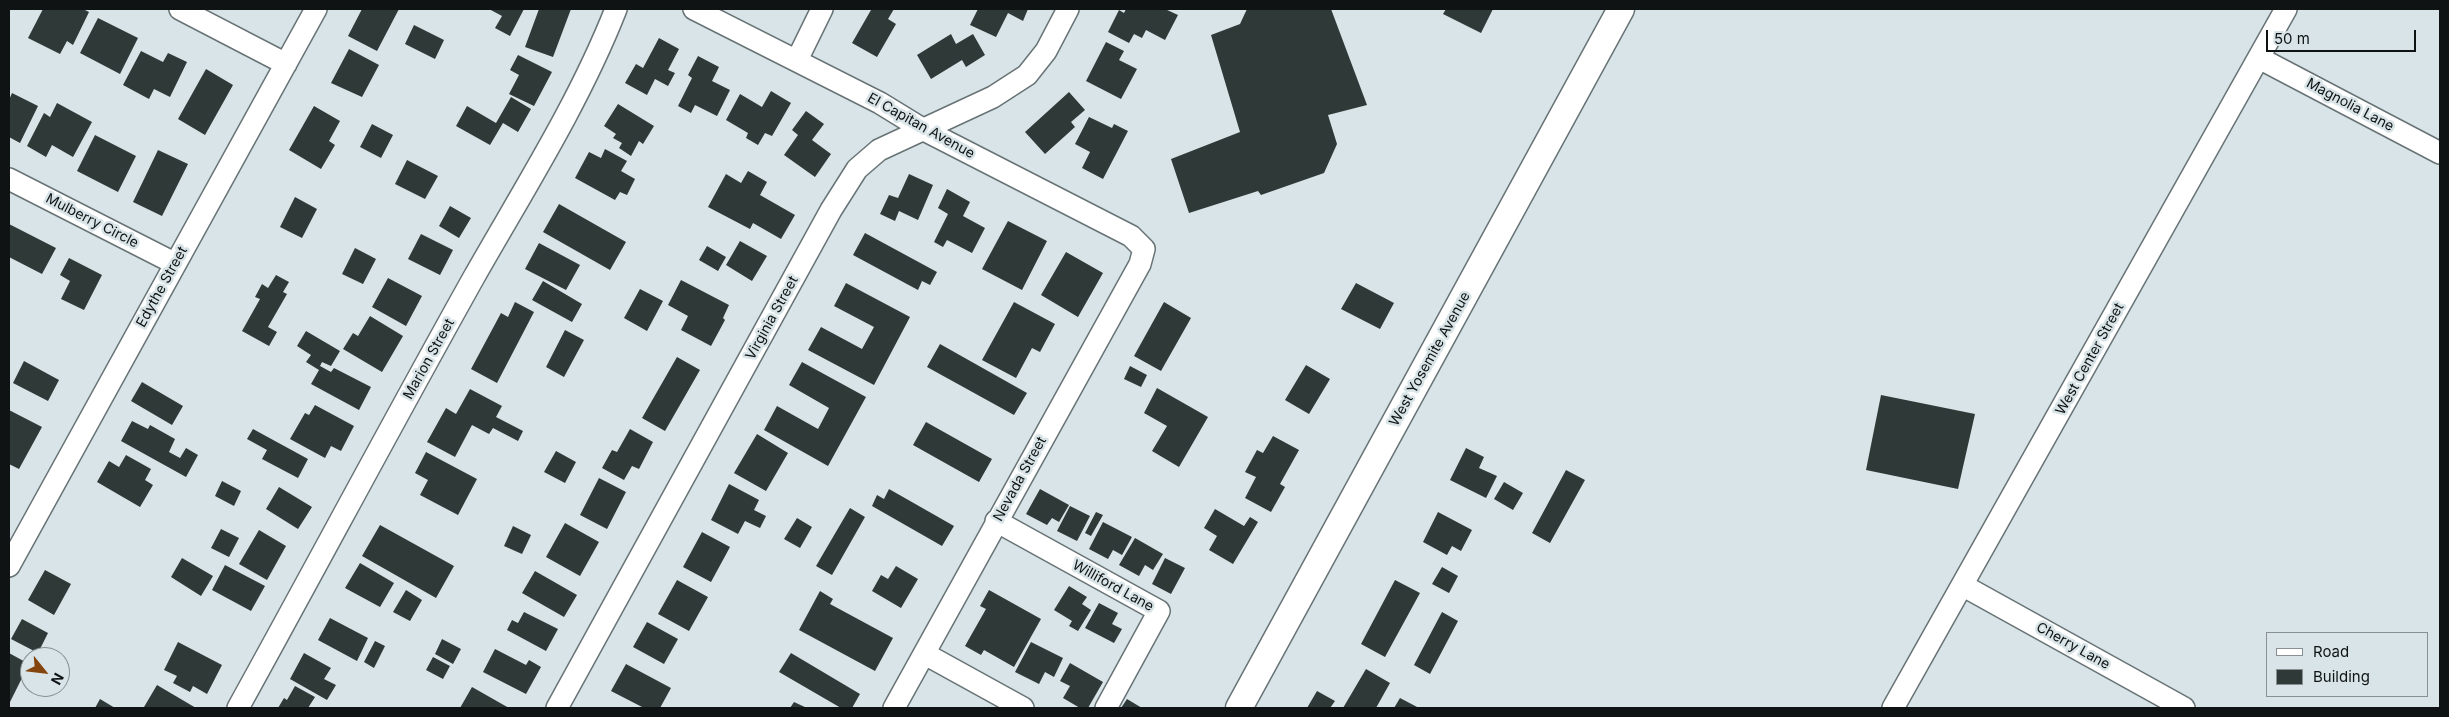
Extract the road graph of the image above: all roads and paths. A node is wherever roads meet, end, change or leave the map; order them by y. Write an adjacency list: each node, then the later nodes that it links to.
1 (180, 9): 11 (street)
2 (316, 9): 11 (street, Edythe Street)
3 (616, 9): 21 (street, Marion Street)
4 (694, 9): 10 (street, El Capitan Avenue)
5 (822, 9): 10 (street)
6 (1068, 9): 12 (street, Virginia Street)
7 (1621, 9): 26 (main road, West Yosemite Avenue)
8 (2286, 9): 9 (street, West Center Street)
9 (2259, 58): 13 (street, Magnolia Lane); 19 (street, West Center Street)
10 (797, 60): 12 (street, El Capitan Avenue)
11 (286, 64): 16 (street, Edythe Street)
12 (924, 130): 15 (street, El Capitan Avenue); 22 (street, Virginia Street)
13 (2440, 153)
14 (9, 179): 16 (street, Mulberry Circle)
15 (1144, 249): 17 (street, Nevada Street)
16 (174, 263): 18 (street, Edythe Street)
17 (996, 521): 20 (street, Nevada Street); 25 (street, Williford Lane)
18 (9, 566)
19 (1962, 585): 27 (street, West Center Street); 28 (street, Cherry Lane)
20 (925, 654): 23 (street, Nevada Street); 24 (street)
21 (238, 708)
22 (557, 708)
23 (894, 708)
24 (1023, 708)
25 (1106, 708)
26 (1239, 708)
27 (1893, 708)
28 (2184, 708)

